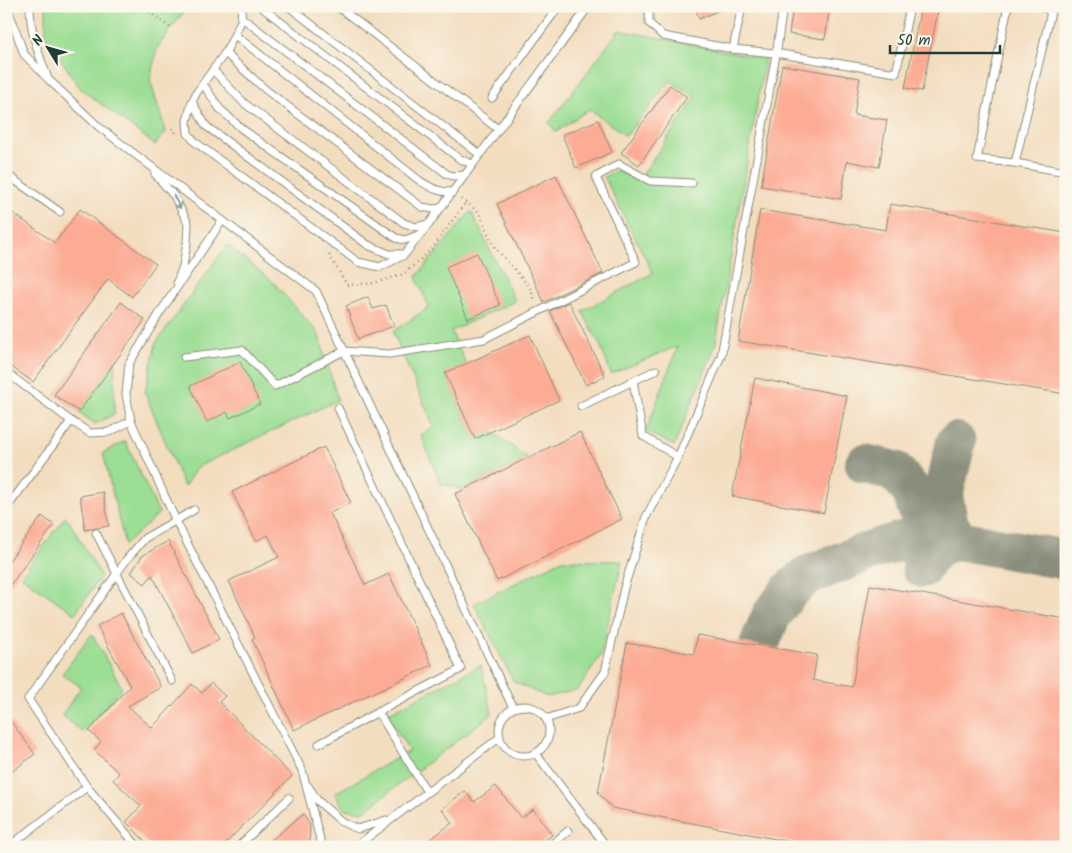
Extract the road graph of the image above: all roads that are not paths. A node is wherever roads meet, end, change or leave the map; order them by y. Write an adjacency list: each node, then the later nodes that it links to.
1 (9, 6): 21 (lane)
2 (30, 6): 21 (lane)
3 (242, 6): 15 (lane)
4 (260, 6): 29 (lane)
5 (288, 6): 26 (lane)
6 (337, 6): 25 (lane)
7 (559, 6): 23 (lane)
8 (589, 6): 25 (lane)
9 (650, 6): 17 (lane)
10 (742, 6): 17 (lane)
11 (783, 6): 19 (lane)
12 (910, 6): 19 (lane)
13 (1008, 6): 27 (lane)
14 (1041, 6): 27 (lane)
15 (241, 17): 16 (lane); 32 (lane)
16 (234, 35): 18 (lane); 34 (lane)
17 (733, 49): 19 (lane)
18 (225, 53): 20 (lane); 35 (lane)
19 (776, 53): 51 (lane)
20 (213, 70): 22 (lane); 38 (lane)
21 (48, 79): 28 (lane)
22 (203, 84): 24 (lane); 39 (lane)
23 (492, 98)
24 (192, 102): 40 (lane); 40 (lane)
25 (498, 129): 26 (lane)
26 (479, 154): 29 (lane)
27 (1015, 162): 30 (lane)
28 (147, 164): 37 (lane); 41 (lane, one-way to 41)
29 (472, 164): 32 (lane)
30 (1066, 172)
31 (6, 174): 36 (lane)
32 (465, 175): 34 (lane)
33 (692, 183): 42 (lane)
34 (452, 192): 35 (lane)
35 (441, 208): 38 (lane)
36 (60, 212)
37 (222, 221): 41 (lane); 42 (lane)
38 (429, 224): 39 (lane)
39 (421, 234): 40 (lane)
40 (404, 254)
41 (171, 296): 50 (lane)
42 (344, 352): 43 (lane); 58 (lane)
43 (184, 357)
44 (656, 370): 46 (lane)
45 (6, 372): 49 (lane)
46 (633, 381): 47 (lane); 51 (lane)
47 (581, 406)
48 (338, 408): 59 (lane)
49 (71, 421): 50 (lane); 52 (lane)
50 (131, 421): 54 (lane)
51 (678, 457): 60 (lane)
52 (6, 509)
53 (194, 510): 54 (lane)
54 (176, 521): 56 (lane); 64 (lane)
55 (96, 533): 56 (lane)
56 (117, 573): 57 (lane); 65 (lane)
57 (172, 681)
58 (513, 708): 60 (lane); 61 (lane)
59 (378, 712): 62 (lane); 66 (lane)
60 (546, 719): 63 (lane)
61 (499, 738): 63 (lane); 66 (lane)
62 (319, 744)
63 (536, 754): 76 (lane)
64 (303, 776): 68 (lane); 73 (lane)
65 (87, 787): 70 (lane); 71 (lane)
66 (427, 792): 68 (lane)
67 (289, 798): 72 (lane)
68 (396, 816): 74 (lane)
69 (568, 831): 75 (lane)
70 (8, 847)
71 (138, 847)
72 (238, 847)
73 (322, 847)
74 (355, 847)
75 (549, 847)
76 (607, 847)

